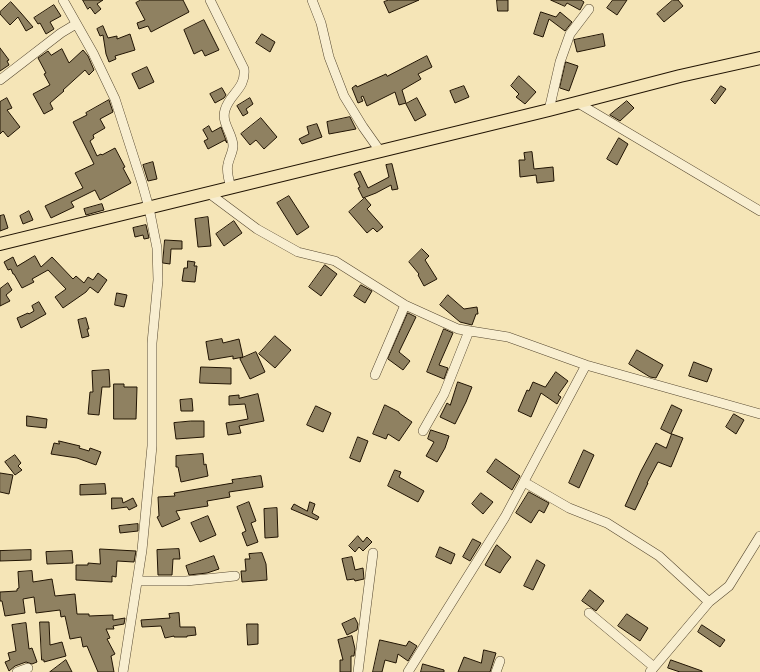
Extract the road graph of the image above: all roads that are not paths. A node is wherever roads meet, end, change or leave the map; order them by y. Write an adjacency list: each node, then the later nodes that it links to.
1 (63, 0): 5 (street)
2 (210, 0): 11 (street)
3 (312, 0): 10 (street)
4 (589, 9): 9 (street)
5 (76, 24): 7 (street); 13 (street)
6 (760, 58): 8 (main road)
7 (0, 80)
8 (578, 103): 9 (main road); 14 (street)
9 (549, 110): 10 (main road)
10 (380, 151): 11 (main road)
11 (230, 188): 12 (main road)
12 (210, 194): 13 (main road); 16 (street)
13 (149, 208): 15 (main road); 26 (street)
14 (760, 211)
15 (0, 244)
16 (405, 304): 17 (street); 19 (street)
17 (469, 331): 18 (street); 21 (street)
18 (586, 365): 20 (street); 22 (street)
19 (375, 375)
20 (760, 414)
21 (423, 431)
22 (524, 482): 27 (street); 35 (street)
23 (760, 536): 27 (street)
24 (373, 553): 34 (street)
25 (235, 576): 26 (street)
26 (137, 581): 33 (street)
27 (709, 602): 31 (street)
28 (588, 613): 31 (street)
29 (500, 661): 36 (street)
30 (28, 668): 32 (street)
31 (652, 670)
32 (16, 672)
33 (123, 672)
34 (358, 672)
35 (408, 672)
36 (496, 672)

